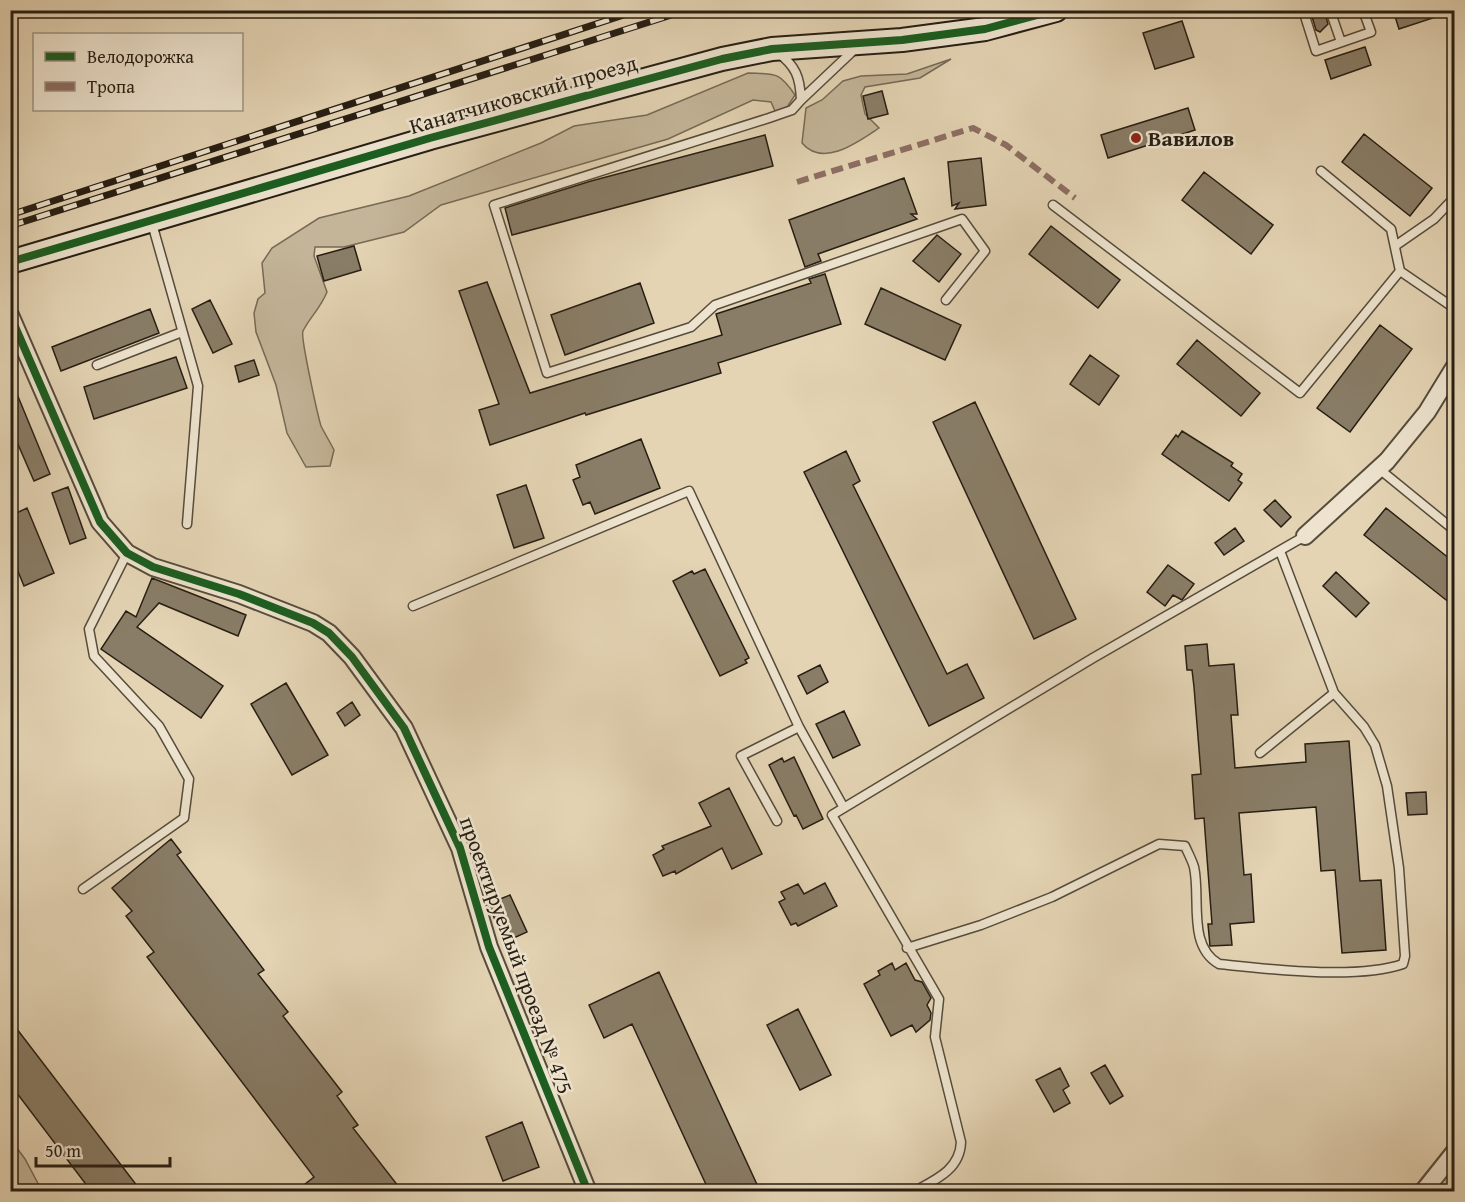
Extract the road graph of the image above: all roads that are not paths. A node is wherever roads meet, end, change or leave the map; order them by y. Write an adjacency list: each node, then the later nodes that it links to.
1 (1056, 10): 5 (street, Канатчиковский проезд)
2 (1303, 10): 6 (lane)
3 (1330, 10): 6 (lane)
4 (1363, 10): 6 (lane)
5 (862, 42): 7 (street, Канатчиковский проезд); 8 (lane)
6 (1341, 42)
7 (772, 49): 8 (lane); 12 (street, Канатчиковский проезд)
8 (801, 100): 16 (lane)
9 (1321, 171): 13 (lane)
10 (1455, 198): 13 (lane)
11 (1053, 206): 15 (lane)
12 (151, 220): 14 (street, Канатчиковский проезд); 19 (lane)
13 (1395, 246): 15 (lane)
14 (10, 261)
15 (1400, 271): 17 (lane)
16 (946, 300)
17 (1455, 308)
18 (10, 315): 27 (street, проектируемый проезд № 475)
19 (182, 332): 20 (lane); 23 (lane)
20 (97, 365)
21 (1453, 373): 22 (street)
22 (1378, 468): 24 (lane); 25 (street)
23 (187, 524)
24 (1455, 530)
25 (1305, 536): 26 (lane)
26 (1280, 551): 29 (lane); 32 (lane)
27 (127, 554): 34 (lane); 37 (street, проектируемый проезд № 475)
28 (413, 606): 30 (lane)
29 (1334, 693): 31 (lane); 35 (lane)
30 (799, 727): 32 (lane); 33 (lane)
31 (1260, 753)
32 (844, 808): 35 (lane)
33 (777, 821)
34 (83, 889)
35 (907, 948): 38 (lane)
36 (1455, 1153): 39 (street)
37 (588, 1191)
38 (913, 1191)
39 (1423, 1191)

